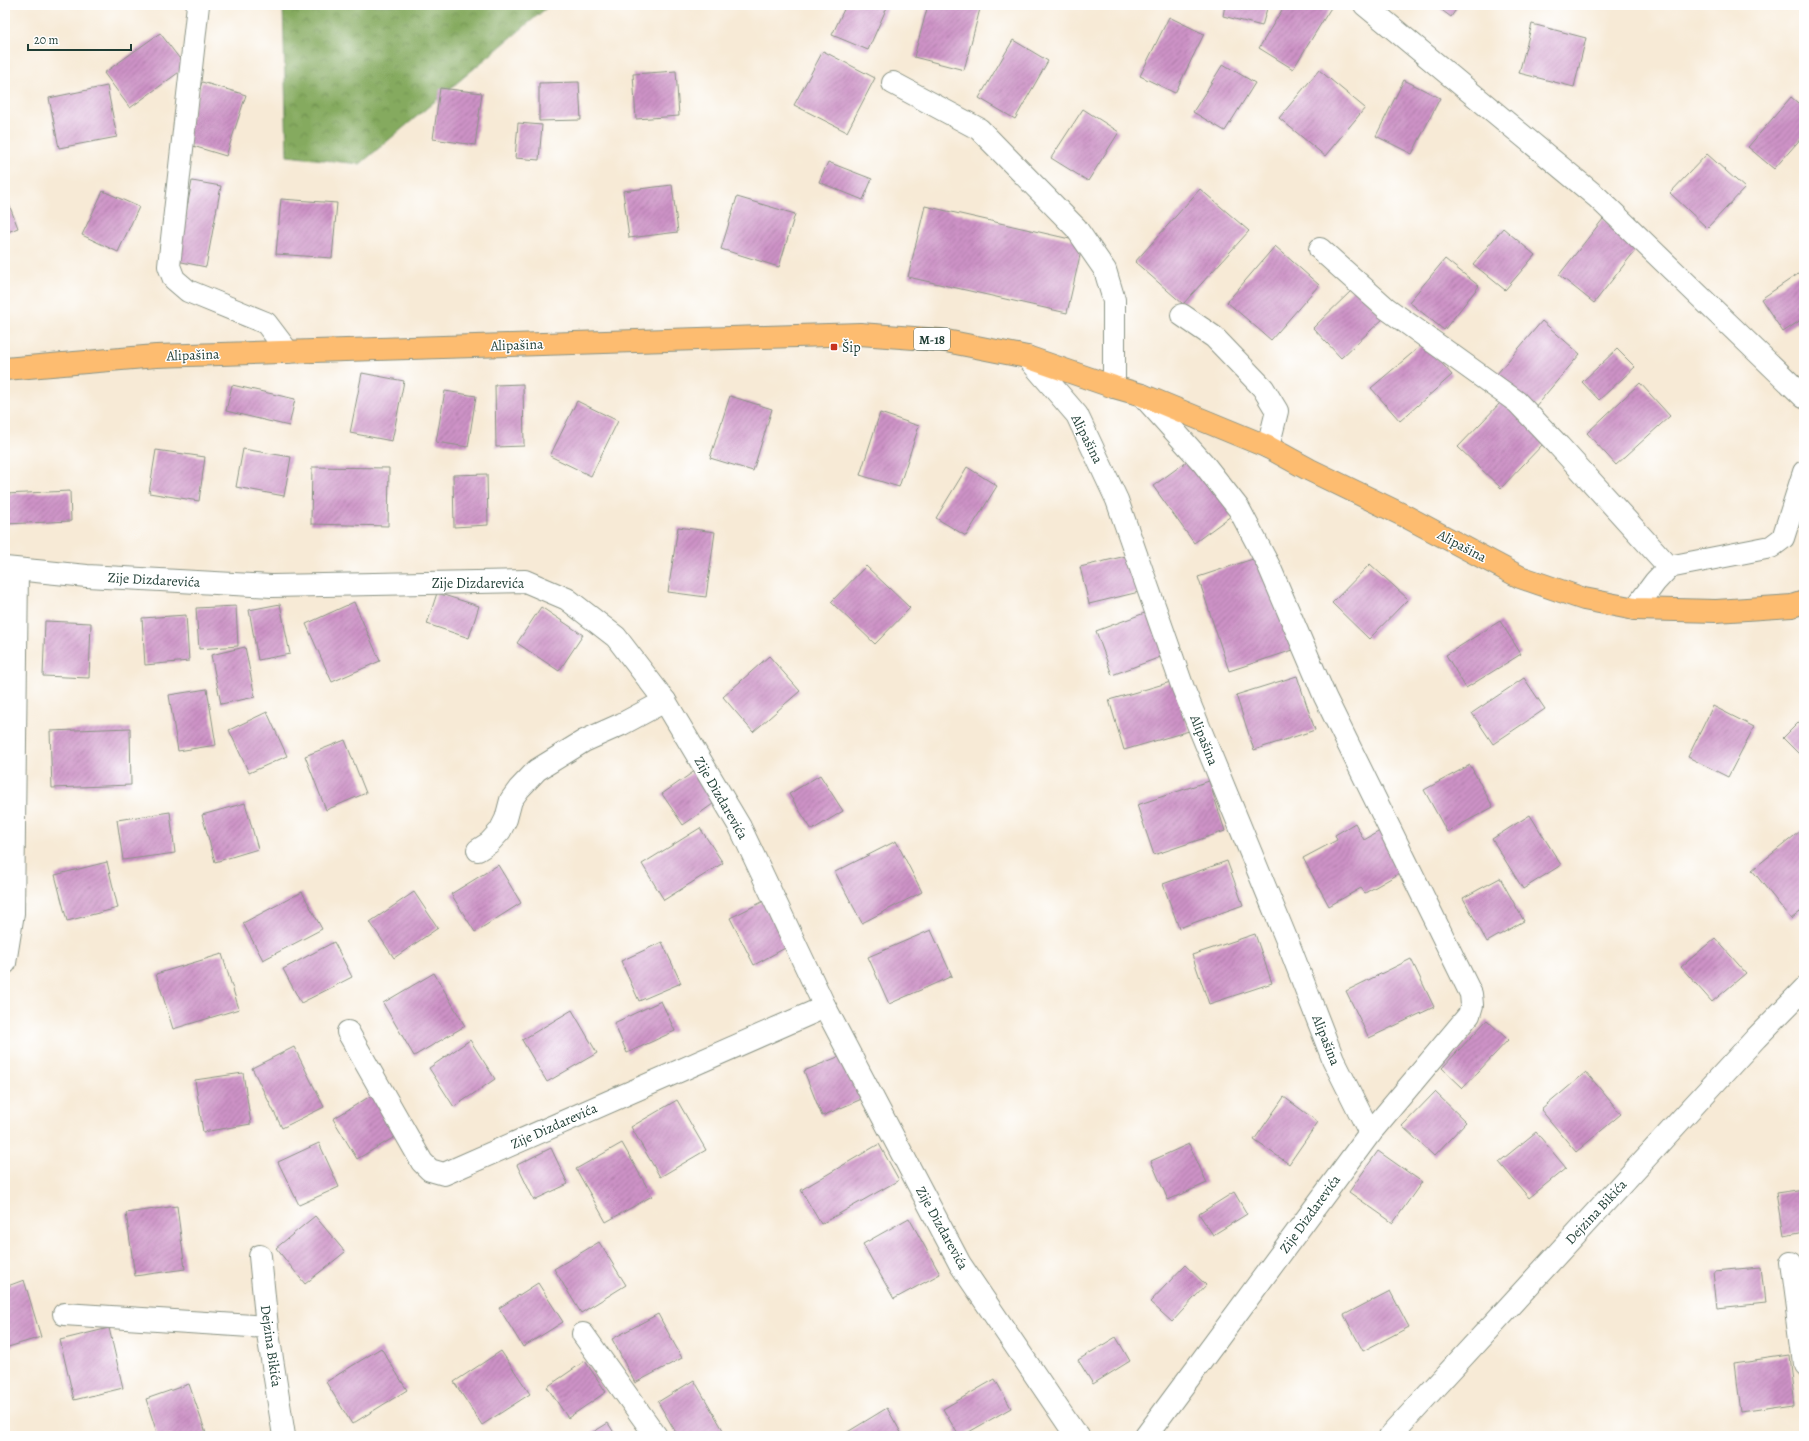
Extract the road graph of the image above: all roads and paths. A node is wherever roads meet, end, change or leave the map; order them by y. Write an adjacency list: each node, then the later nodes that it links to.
1 (198, 5): 6 (street)
2 (1365, 5): 11 (street)
3 (893, 83): 9 (street)
4 (1320, 249): 14 (street)
5 (1182, 315): 12 (street)
6 (288, 352): 7 (main road, Alipašina / M-18); 8 (main road, Alipašina / M-18)
7 (1027, 357): 9 (main road, Alipašina / M-18); 24 (street, Alipašina)
8 (5, 369)
9 (1114, 387): 10 (main road, Alipašina / M-18)
10 (1142, 395): 12 (main road, Alipašina / M-18); 24 (street, Zije Dizdarevića)
11 (1804, 397)
12 (1268, 447): 17 (main road, Alipašina / M-18)
13 (1804, 472): 14 (street)
14 (1669, 567): 17 (street)
15 (11, 569): 18 (street, Zije Dizdarevića); 20 (street, Zije Dizdarevića)
16 (1804, 602): 17 (main road, Alipašina / M-18)
17 (1635, 609)
18 (665, 701): 19 (street); 22 (street, Zije Dizdarevića)
19 (478, 850)
20 (5, 963)
21 (1804, 989): 35 (street, Dejzina Bikića)
22 (825, 1007): 23 (street, Zije Dizdarevića); 33 (street, Zije Dizdarevića)
23 (348, 1032)
24 (1370, 1133): 34 (street, Zije Dizdarevića)
25 (260, 1256): 28 (street, Dejzina Bikića)
26 (1791, 1263): 30 (street)
27 (64, 1314): 28 (street)
28 (267, 1327): 31 (street, Dejzina Bikića)
29 (583, 1334): 32 (street)
30 (1804, 1363)
31 (284, 1436)
32 (656, 1436)
33 (1078, 1436)
34 (1146, 1436)
35 (1390, 1436)

